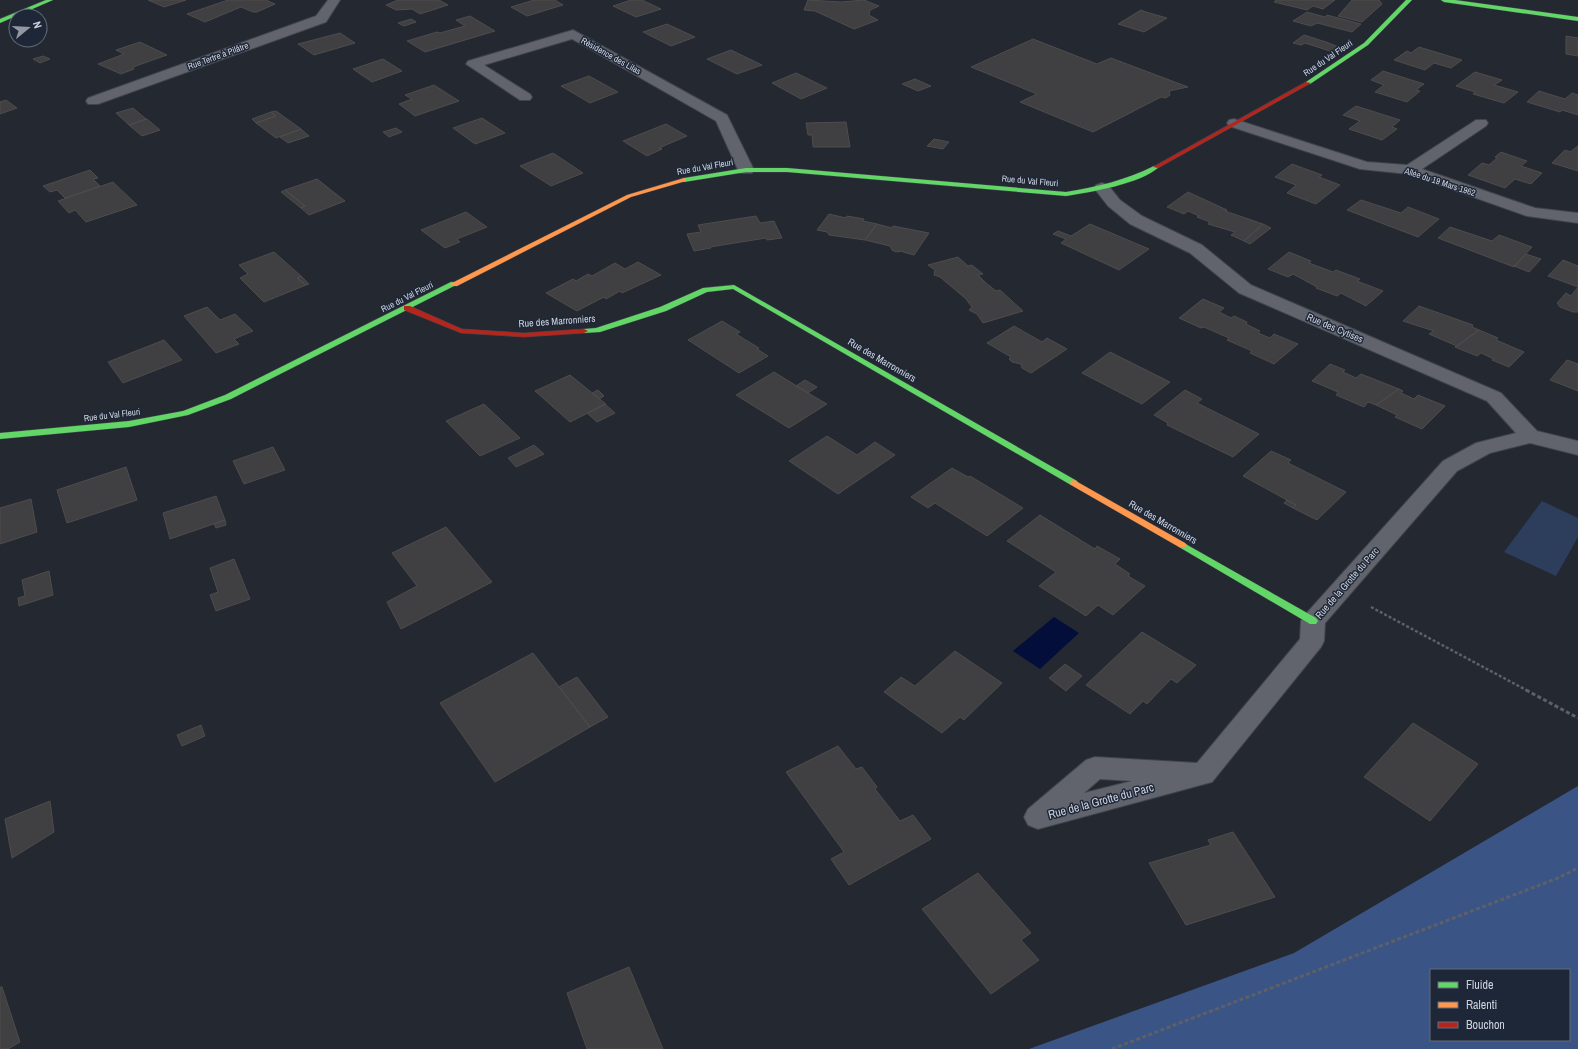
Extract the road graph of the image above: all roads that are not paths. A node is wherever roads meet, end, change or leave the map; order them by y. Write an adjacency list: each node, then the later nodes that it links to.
1 (50, 0): 6 (street)
2 (334, 0): 8 (street, Rue Tertre à Pilâtre)
3 (1409, 0): 9 (street, Rue du Val Fleuri)
4 (1444, 0): 5 (street)
5 (1578, 19)
6 (0, 21)
7 (525, 97): 11 (street, Résidence des Lilas)
8 (93, 101)
9 (1234, 123): 12 (street, Allée du 19 Mars 1962); 13 (street, Rue du Val Fleuri)
10 (1481, 123): 12 (street)
11 (746, 170): 13 (street, Rue du Val Fleuri); 15 (street, Rue du Val Fleuri)
12 (1410, 170): 14 (street, Allée du 19 Mars 1962)
13 (1102, 188): 17 (street, Rue des Cytises)
14 (1578, 218)
15 (407, 308): 16 (street, Rue du Val Fleuri); 19 (street, Rue des Marronniers)
16 (0, 436)
17 (1530, 436): 18 (street); 19 (street, Rue de la Grotte du Parc)
18 (1578, 448)
19 (1314, 621): 20 (street, Rue de la Grotte du Parc)
20 (1203, 774): 20 (street, Rue de la Grotte du Parc)

